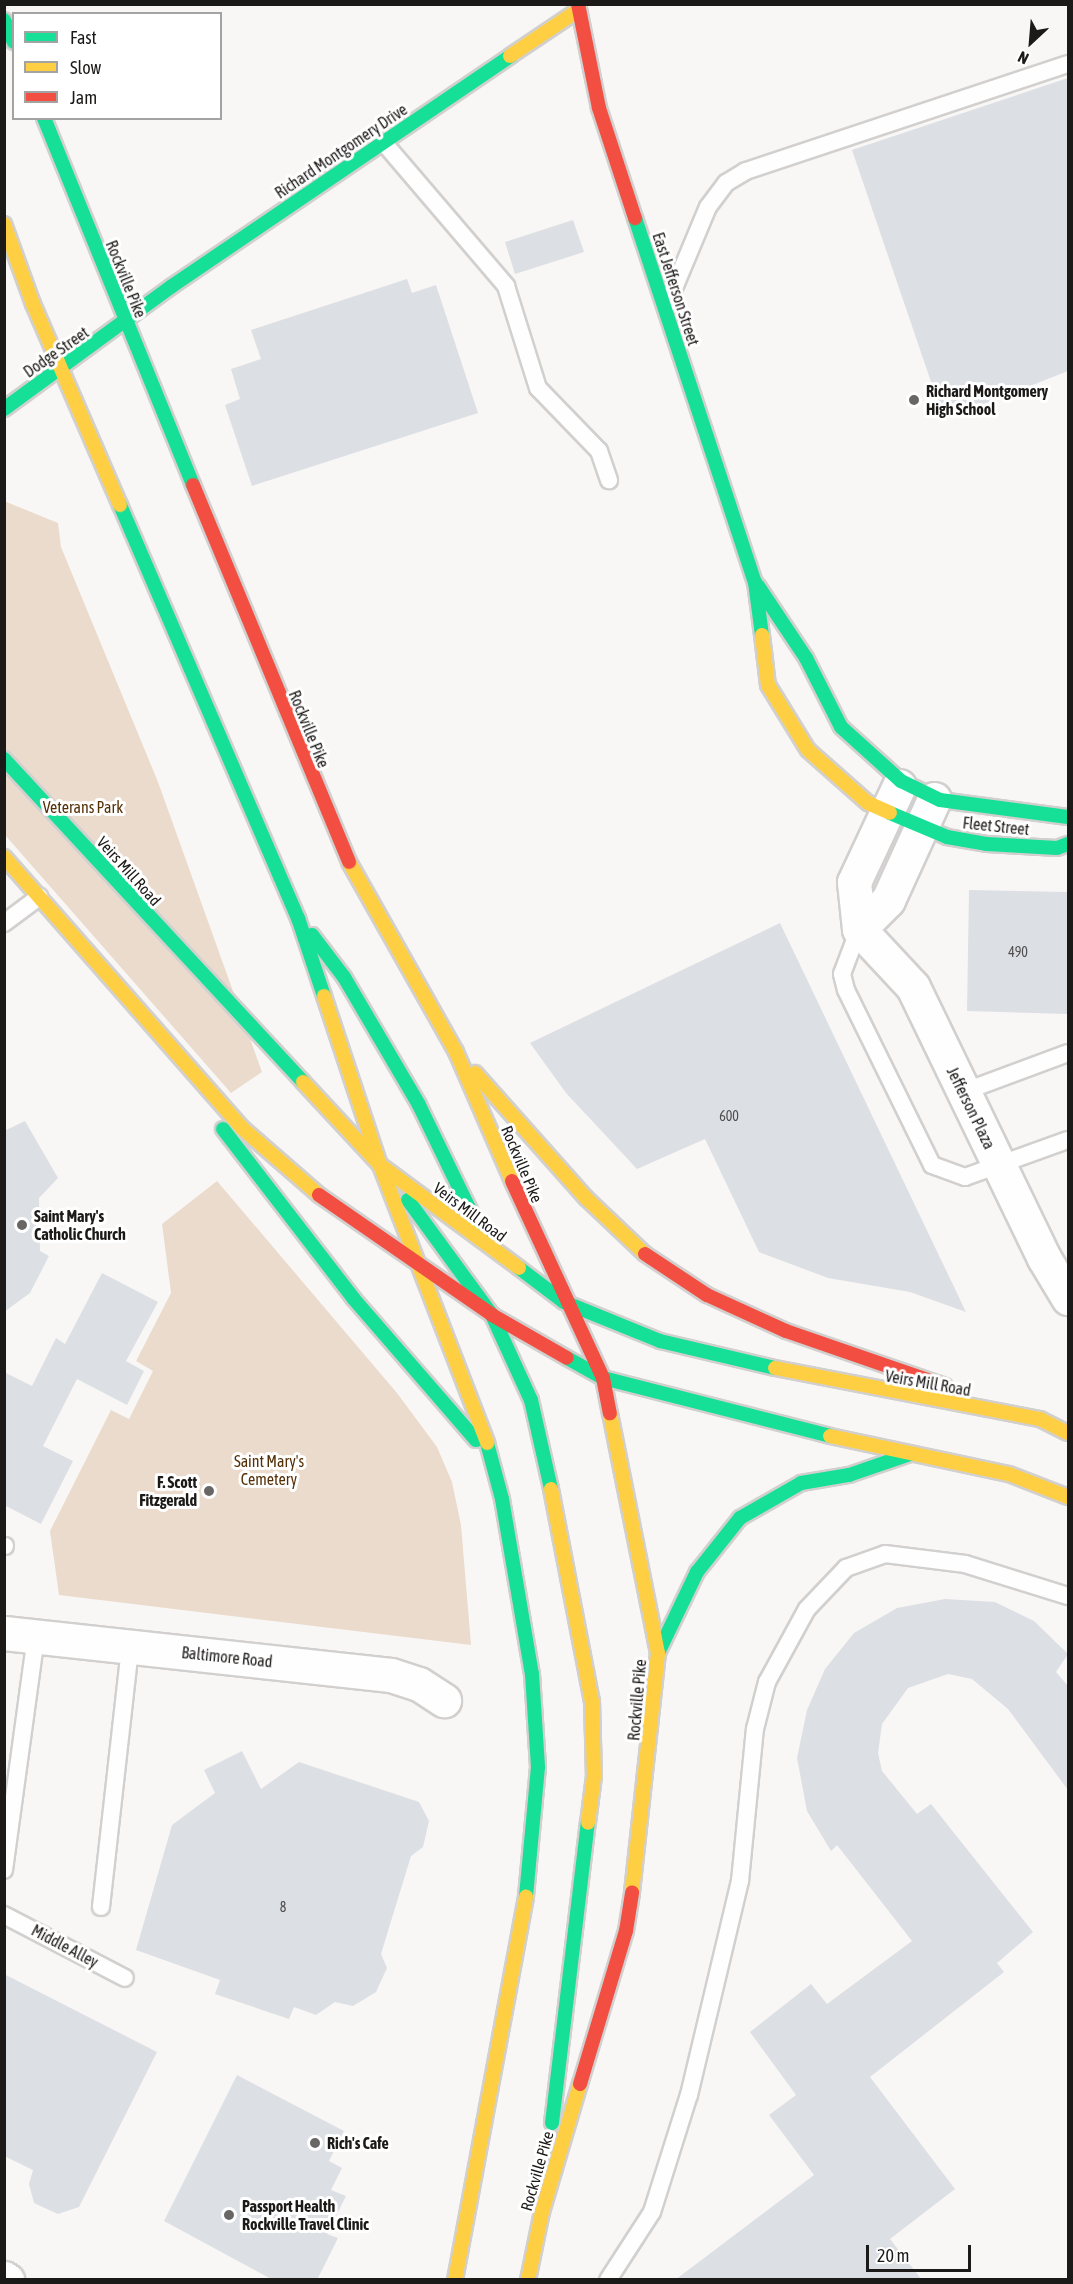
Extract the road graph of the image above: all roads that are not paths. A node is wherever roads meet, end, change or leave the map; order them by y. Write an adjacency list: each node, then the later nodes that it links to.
1 (580, 7): 6 (main road, Richard Montgomery Drive); 8 (main road, East Jefferson Street)
2 (4, 20): 3 (main road)
3 (12, 38)
4 (1068, 64): 8 (lane)
5 (45, 120): 9 (main road, Rockville Pike)
6 (384, 143): 9 (main road, Richard Montgomery Drive); 12 (lane)
7 (4, 224): 10 (main road)
8 (665, 309): 13 (main road, East Jefferson Street)
9 (126, 323): 10 (main road, Dodge Street); 27 (main road, Rockville Pike)
10 (60, 368): 11 (main road, Dodge Street); 23 (main road)
11 (4, 409)
12 (609, 480)
13 (755, 582): 15 (main road, East Jefferson Street); 17 (main road, East Jefferson Street)
14 (4, 759): 32 (main road, Veirs Mill Road)
15 (901, 782): 16 (main road, East Jefferson Street); 17 (street)
16 (934, 798): 18 (main road, Fleet Street); 19 (street)
17 (885, 812): 19 (main road, East Jefferson Street); 25 (street)
18 (1068, 817)
19 (921, 828): 20 (main road, Fleet Street); 25 (street)
20 (1068, 844)
21 (4, 857): 22 (main road)
22 (39, 897): 24 (lane); 26 (main road)
23 (298, 918): 32 (main road); 33 (main road)
24 (4, 923)
25 (859, 929): 29 (street, Jefferson Plaza); 31 (lane)
26 (136, 1008): 34 (main road); 44 (main road)
27 (456, 1052): 37 (main road, Rockville Pike); 41 (main road)
28 (1068, 1053): 29 (lane)
29 (963, 1092): 31 (street, Jefferson Plaza)
30 (1068, 1140): 31 (lane)
31 (998, 1164): 36 (street, Jefferson Plaza)
32 (380, 1165): 33 (main road, Veirs Mill Road); 34 (main road); 38 (main road)
33 (487, 1245): 35 (main road); 37 (main road, Veirs Mill Road)
34 (422, 1272): 38 (main road); 44 (main road)
35 (529, 1297)
36 (1068, 1298)
37 (564, 1302): 40 (main road, Rockville Pike); 41 (main road, Veirs Mill Road)
38 (492, 1316): 40 (main road); 55 (main road)
39 (565, 1339): 40 (main road)
40 (603, 1378): 43 (main road); 49 (main road, Rockville Pike)
41 (1041, 1419): 42 (main road, Veirs Mill Road)
42 (1068, 1434)
43 (910, 1454): 45 (main road); 49 (main road)
44 (492, 1457): 56 (main road)
45 (1068, 1497)
46 (1068, 1596): 58 (lane)
47 (20, 1635): 48 (street, Baltimore Road); 51 (lane)
48 (130, 1647): 50 (street, Baltimore Road); 52 (lane)
49 (658, 1653): 55 (main road, Rockville Pike)
50 (444, 1700)
51 (4, 1870)
52 (101, 1907)
53 (4, 1915): 54 (lane, Middle Alley)
54 (125, 1978)
55 (542, 2212): 57 (main road, Rockville Pike)
56 (455, 2280)
57 (528, 2280)
58 (608, 2280)

